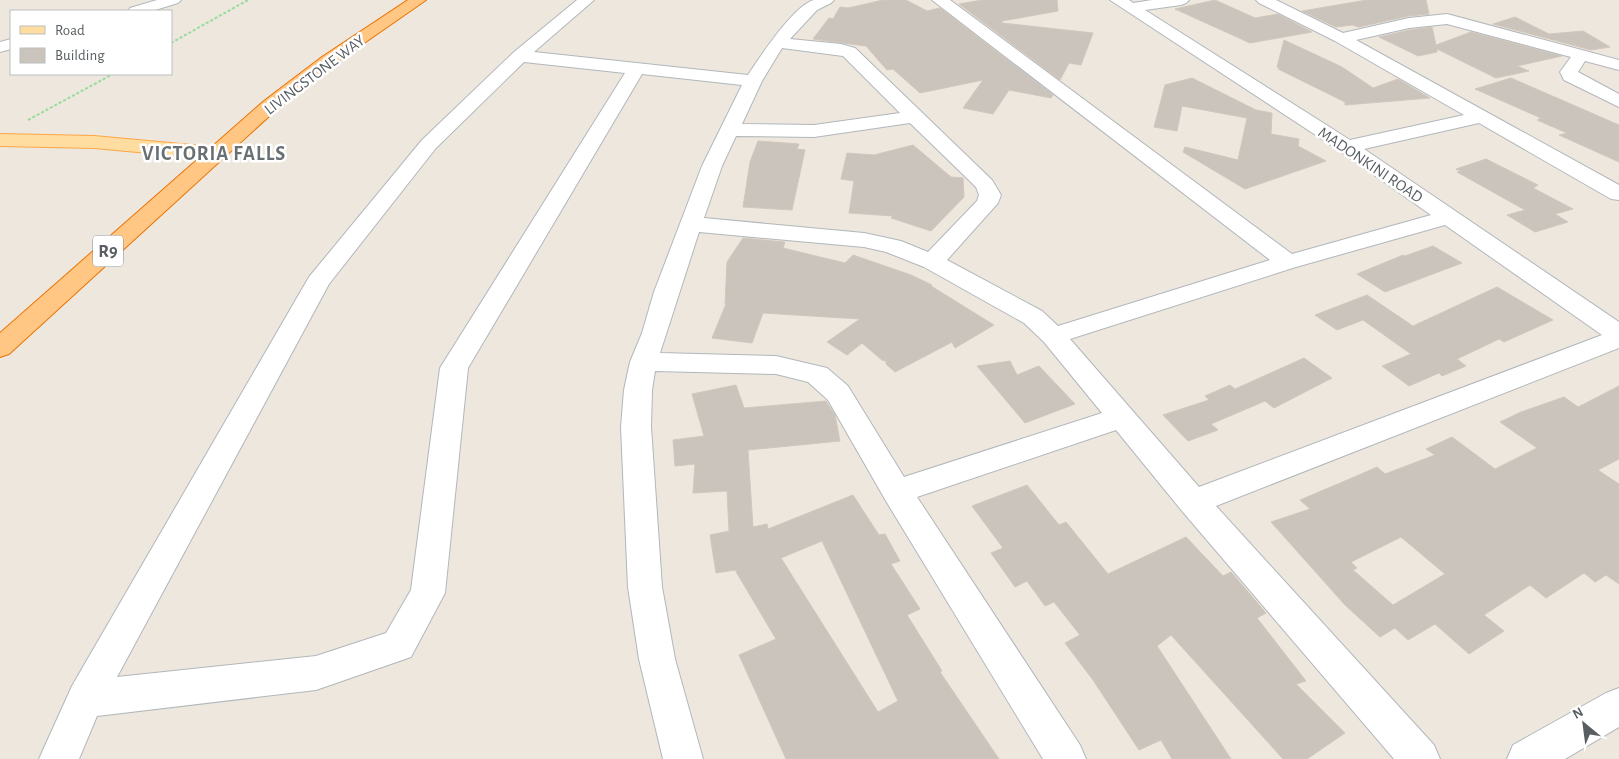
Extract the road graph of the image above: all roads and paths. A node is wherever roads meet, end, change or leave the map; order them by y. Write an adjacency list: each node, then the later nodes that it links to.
1 (174, 0): 10 (street)
2 (248, 0): 12 (path)
3 (418, 0): 27 (highway, LIVINGSTONE WAY / R9)
4 (586, 0): 14 (street)
5 (826, 0): 13 (street)
6 (940, 0): 32 (street)
7 (1181, 0): 9 (street)
8 (1264, 0): 11 (street)
9 (1125, 4): 26 (street, MADONKINI ROAD)
10 (139, 10)
11 (1340, 38): 15 (street); 22 (street)
12 (172, 42)
13 (777, 43): 19 (street); 21 (street)
14 (520, 56): 17 (street); 41 (street)
15 (1580, 56): 16 (street); 20 (street)
16 (1619, 65)
17 (637, 68): 19 (street); 41 (street)
18 (111, 75): 23 (path)
19 (753, 81): 24 (street)
20 (1619, 101)
21 (914, 117): 24 (street); 31 (street)
22 (1480, 117): 26 (street); 28 (street)
23 (24, 123)
24 (728, 130): 30 (street)
25 (0, 140): 27 (main road)
26 (1347, 147): 29 (street, MADONKINI ROAD)
27 (214, 153): 36 (highway, R9)
28 (1619, 194)
29 (1448, 217): 32 (street); 33 (street, MADONKINI ROAD)
30 (691, 224): 31 (street); 37 (street)
31 (932, 262): 34 (street)
32 (1288, 262): 34 (street)
33 (1619, 334)
34 (1053, 336): 38 (street)
35 (1619, 338): 40 (street)
36 (0, 348)
37 (643, 362): 39 (street); 45 (street)
38 (1122, 417): 39 (street); 40 (street)
39 (897, 492): 46 (street)
40 (1193, 502): 47 (street)
41 (85, 699): 44 (street)
42 (1619, 706): 43 (street)
43 (1537, 757)
44 (58, 759)
45 (683, 759)
46 (1066, 759)
47 (1420, 759)

